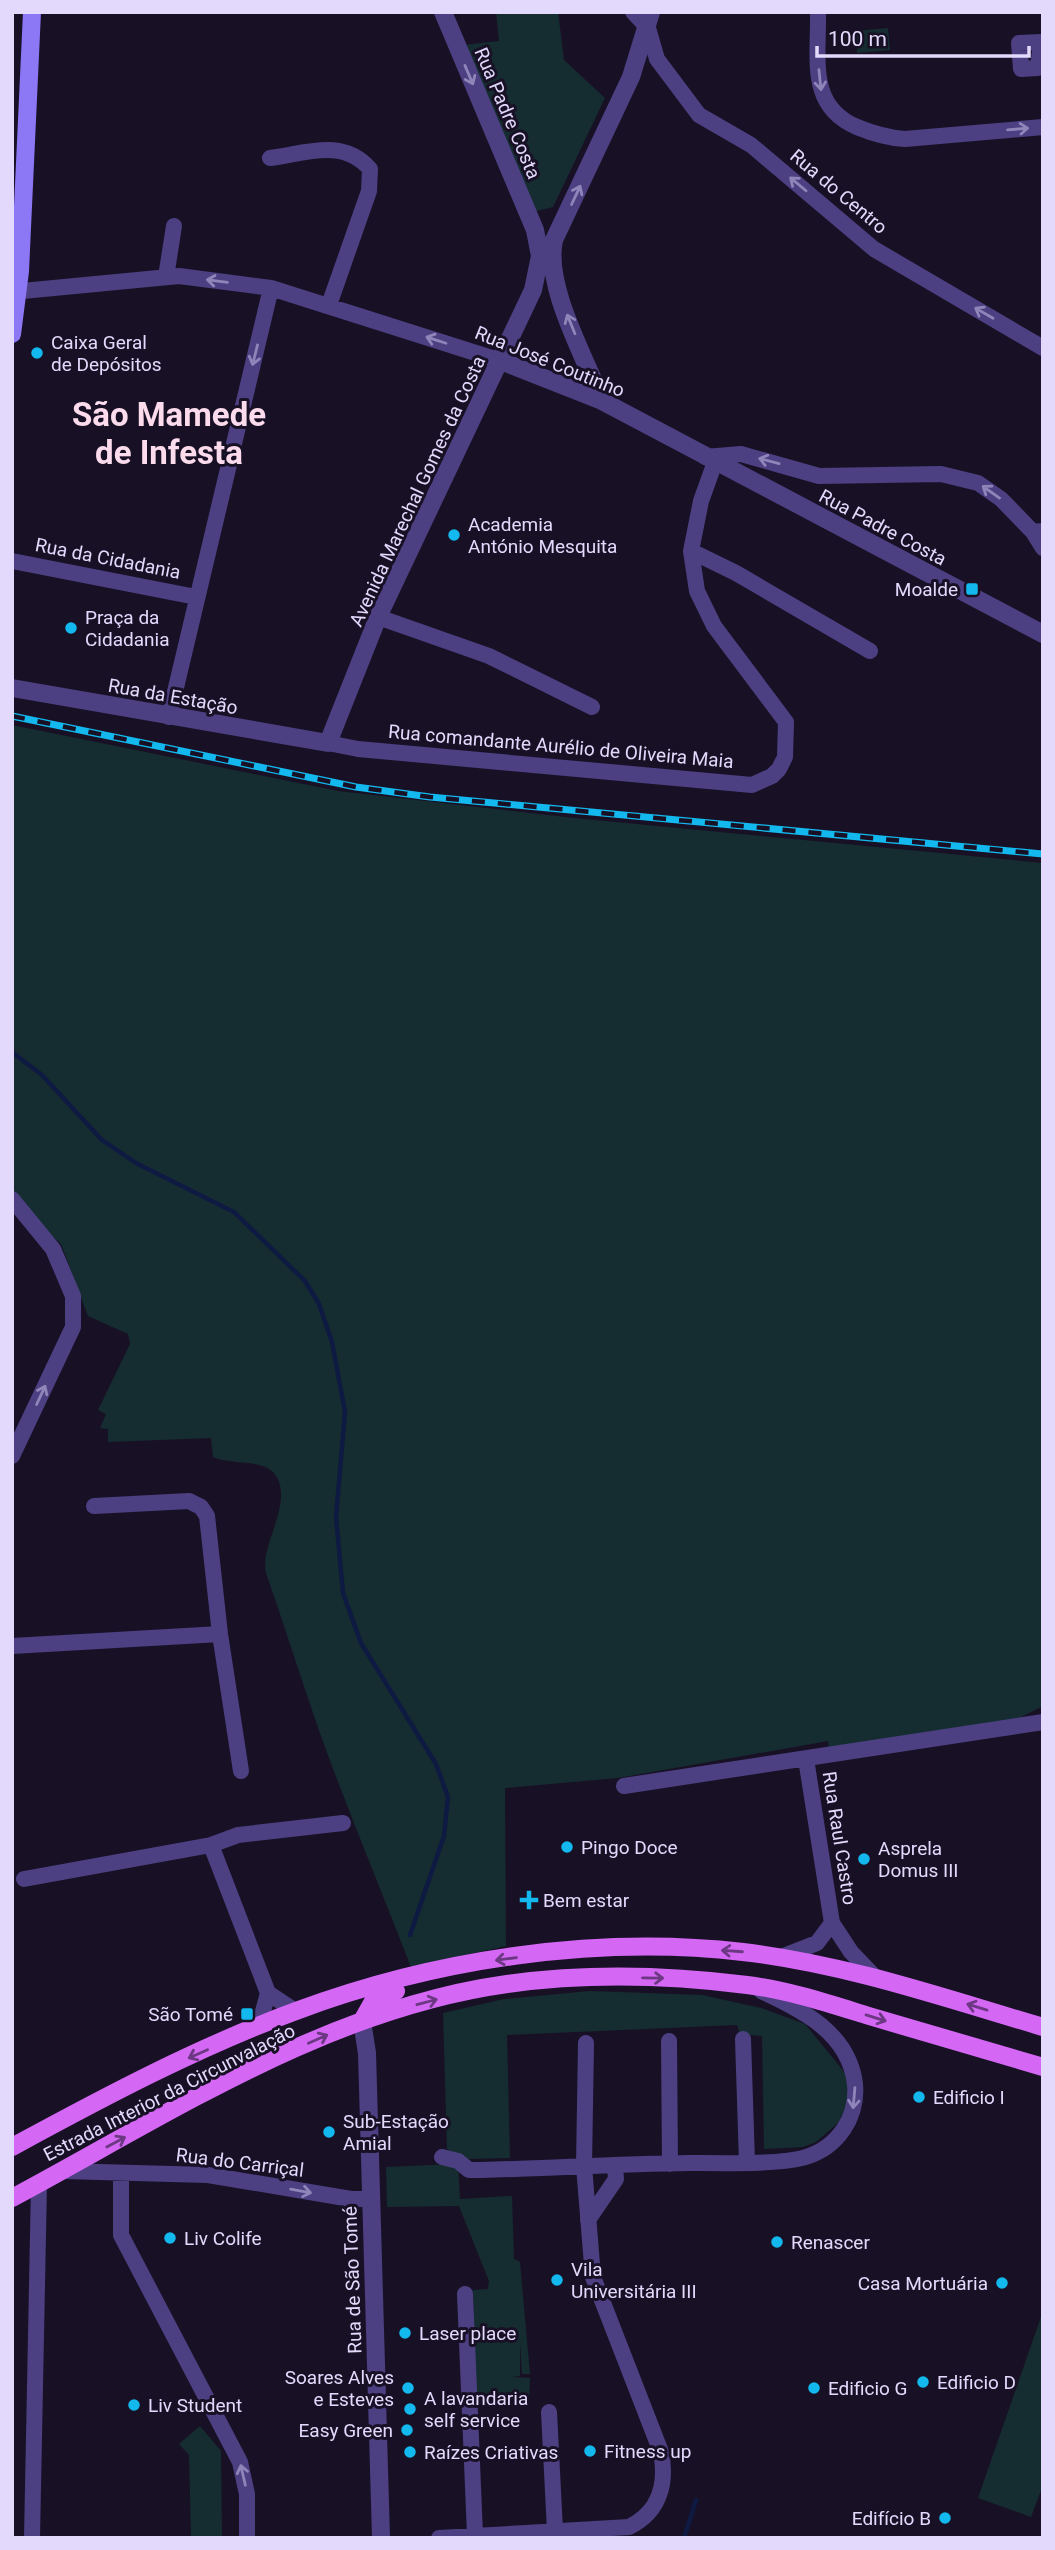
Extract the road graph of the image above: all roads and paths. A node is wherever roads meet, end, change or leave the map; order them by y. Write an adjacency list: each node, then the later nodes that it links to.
1 (32, 12): 15 (main road)
2 (443, 12): 10 (street, Rua Padre Costa, one-way to 10)
3 (633, 12): 5 (street)
4 (818, 12): 6 (street, one-way to 6)
5 (650, 20): 9 (street, Avenida Marechal Gomes da Costa, one-way to 5); 19 (street, Rua do Centro, one-way to 5)
6 (1043, 127)
7 (271, 158): 17 (street)
8 (174, 226): 12 (street)
9 (560, 229): 10 (street); 11 (street, Avenida Marechal Gomes da Costa)
10 (535, 230): 11 (street, Rua Padre Costa)
11 (545, 257): 14 (street, Avenida Marechal Gomes da Costa); 16 (street, Rua Padre Costa)
12 (166, 277): 13 (street, Rua José Coutinho, one-way to 12); 15 (street, Rua José Coutinho)
13 (271, 288): 17 (street, Rua José Coutinho); 27 (street, one-way to 27)
14 (533, 290): 16 (street); 20 (street, Avenida Marechal Gomes da Costa)
15 (15, 291): 18 (main road)
16 (558, 291): 21 (street, Rua Padre Costa, one-way to 16)
17 (329, 305): 20 (street, Rua José Coutinho, one-way to 17)
18 (12, 334)
19 (1043, 348)
20 (501, 361): 21 (street, Rua José Coutinho); 28 (street, Avenida Marechal Gomes da Costa)
21 (602, 401): 22 (street, Rua José Coutinho)
22 (710, 460): 23 (street, one-way to 22); 25 (street); 29 (street, Rua Padre Costa)
23 (1038, 531): 24 (street)
24 (1043, 548)
25 (691, 551): 30 (street); 34 (street, Rua comandante Aurélio de Oliveira Maia)
26 (12, 561): 27 (street, Rua da Cidadania)
27 (196, 597): 33 (street)
28 (378, 617): 32 (street); 34 (street, Avenida Marechal Gomes da Costa)
29 (1043, 634)
30 (870, 651)
31 (12, 688): 33 (street, Rua da Estação)
32 (592, 707)
33 (169, 717): 34 (street, Rua da Estação)
34 (328, 743)
35 (12, 1199): 36 (street, one-way to 35)
36 (12, 1456)
37 (94, 1506): 38 (street)
38 (220, 1634): 39 (street); 42 (street)
39 (12, 1646)
40 (1043, 1722): 41 (street)
41 (806, 1759): 43 (street); 47 (street, Rua Raul Castro)
42 (241, 1771)
43 (624, 1786)
44 (343, 1823): 45 (street)
45 (211, 1845): 46 (street); 52 (street)
46 (24, 1879)
47 (832, 1923): 48 (street, Rua Raul Castro); 50 (street, Rua Raul Castro)
48 (779, 1957): 49 (main road, one-way to 49); 50 (main road)
49 (451, 1967): 53 (main road); 55 (main road)
50 (875, 1977): 57 (main road, one-way to 50)
51 (750, 1985): 55 (main road, Estrada Interior da Circunvalação, one-way to 51); 61 (main road, Estrada Interior da Circunvalação, one-way to 61); 64 (street, one-way to 64)
52 (268, 1993): 54 (street); 56 (street)
53 (329, 1999): 54 (main road); 55 (main road)
54 (295, 2011): 56 (main road)
55 (362, 2021): 69 (main road, Estrada Interior da Circunvalação, one-way to 55); 74 (street, Rua de São Tomé)
56 (259, 2026): 62 (main road, one-way to 62)
57 (1043, 2027)
58 (743, 2039): 64 (street)
59 (669, 2040): 65 (street)
60 (586, 2043): 67 (street)
61 (1043, 2067)
62 (12, 2147)
63 (442, 2157): 67 (street)
64 (747, 2162): 65 (street)
65 (670, 2164): 66 (street)
66 (646, 2165): 68 (street); 72 (street)
67 (583, 2166): 68 (street); 75 (street)
68 (614, 2166): 72 (street)
69 (63, 2171): 70 (street, Rua do Carriçal); 71 (main road, Estrada Interior da Circunvalação)
70 (121, 2173): 74 (street, Rua do Carriçal, one-way to 74); 81 (street, one-way to 70)
71 (39, 2184): 73 (main road, Estrada Interior da Circunvalação); 80 (street)
72 (612, 2185): 75 (street)
73 (12, 2198)
74 (370, 2199): 82 (street, Rua de São Tomé)
75 (589, 2220): 78 (street)
76 (465, 2294): 79 (street)
77 (549, 2412): 78 (street)
78 (555, 2531): 79 (street)
79 (475, 2535): 83 (street)
80 (32, 2538)
81 (247, 2538)
82 (381, 2538)
83 (439, 2538)

